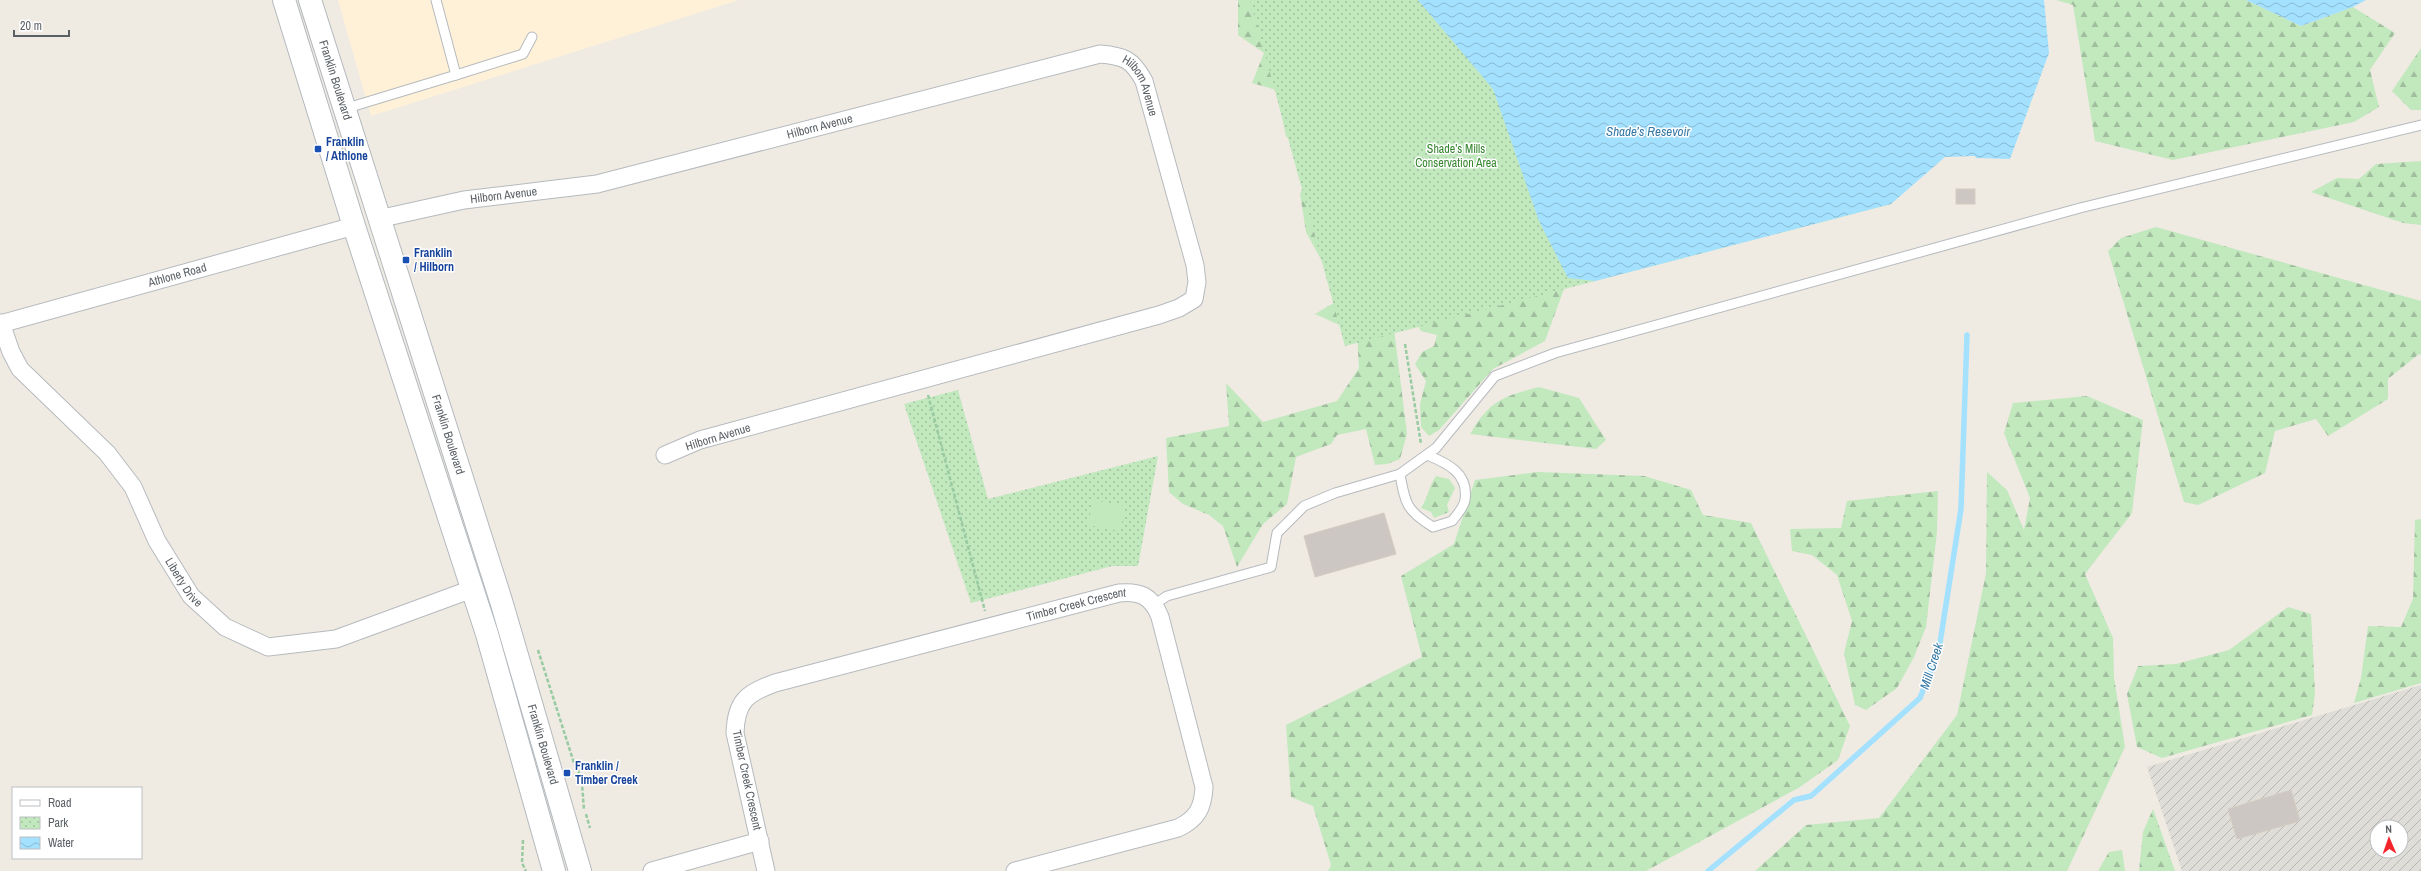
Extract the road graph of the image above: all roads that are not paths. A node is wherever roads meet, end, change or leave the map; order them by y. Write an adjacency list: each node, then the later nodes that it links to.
1 (284, 0): 9 (main road, Franklin Boulevard)
2 (310, 0): 6 (main road, Franklin Boulevard)
3 (436, 0): 5 (lane)
4 (532, 38): 5 (lane)
5 (456, 75): 6 (lane)
6 (344, 109): 8 (main road, Franklin Boulevard)
7 (2421, 125): 12 (lane)
8 (378, 219): 11 (street, Hilborn Avenue); 18 (main road, Franklin Boulevard)
9 (354, 226): 10 (street, Athlone Road); 14 (main road, Franklin Boulevard)
10 (1, 324): 14 (street, Liberty Drive)
11 (665, 455)
12 (1427, 455): 13 (lane); 13 (lane)
13 (1400, 474): 15 (lane)
14 (472, 589): 17 (main road, Franklin Boulevard)
15 (1156, 604): 16 (street, Timber Creek Crescent); 21 (street)
16 (760, 841): 19 (street, Timber Creek Crescent); 20 (street, Timber Creek Crescent)
17 (554, 871)
18 (580, 871)
19 (652, 871)
20 (766, 871)
21 (1015, 871)

